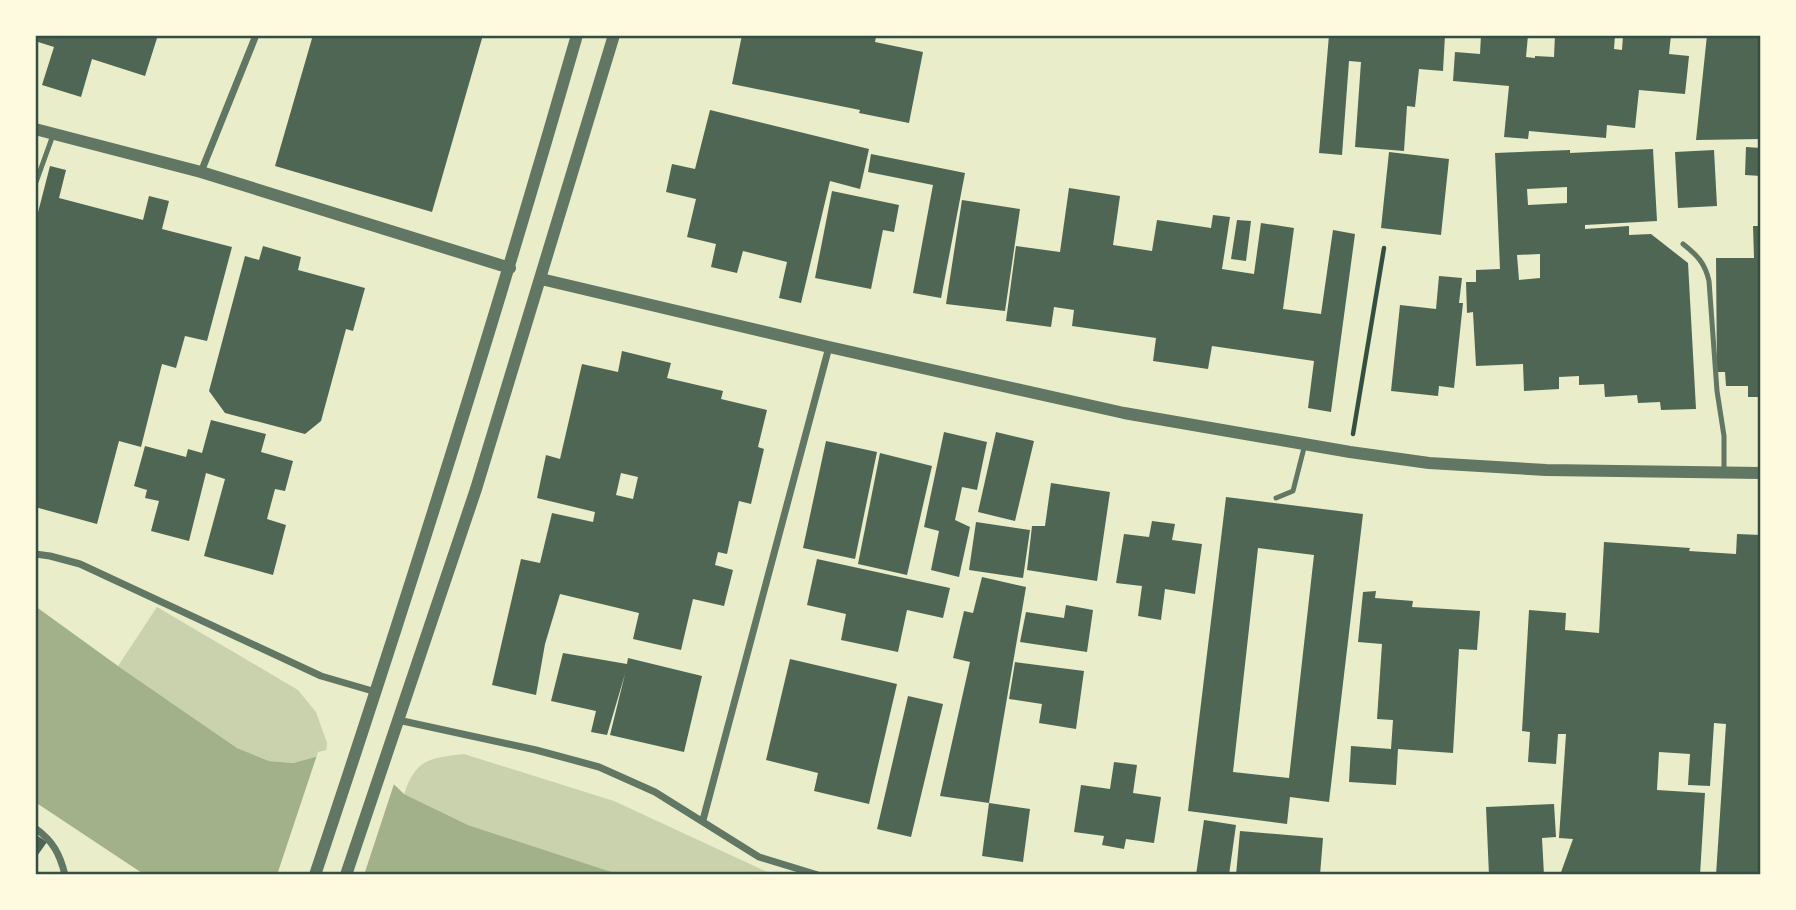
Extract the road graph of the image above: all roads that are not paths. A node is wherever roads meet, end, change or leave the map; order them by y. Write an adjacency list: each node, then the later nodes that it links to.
1 (256, 35): 6 (street)
2 (577, 35): 9 (street)
3 (614, 35): 10 (street)
4 (35, 128): 5 (street)
5 (54, 134): 6 (street); 7 (lane)
6 (201, 172): 9 (street)
7 (35, 185)
8 (1683, 244): 13 (lane)
9 (509, 268): 17 (street)
10 (541, 279): 11 (street); 18 (street)
11 (830, 347): 12 (street); 19 (street)
12 (1305, 444): 13 (street); 15 (lane)
13 (1724, 472): 14 (street)
14 (1761, 473)
15 (1276, 498)
16 (35, 554): 17 (street)
17 (376, 692): 22 (street)
18 (398, 720): 19 (street); 23 (street)
19 (703, 820): 24 (street)
20 (35, 828): 21 (street)
21 (65, 875)
22 (315, 875)
23 (346, 875)
24 (818, 875)

